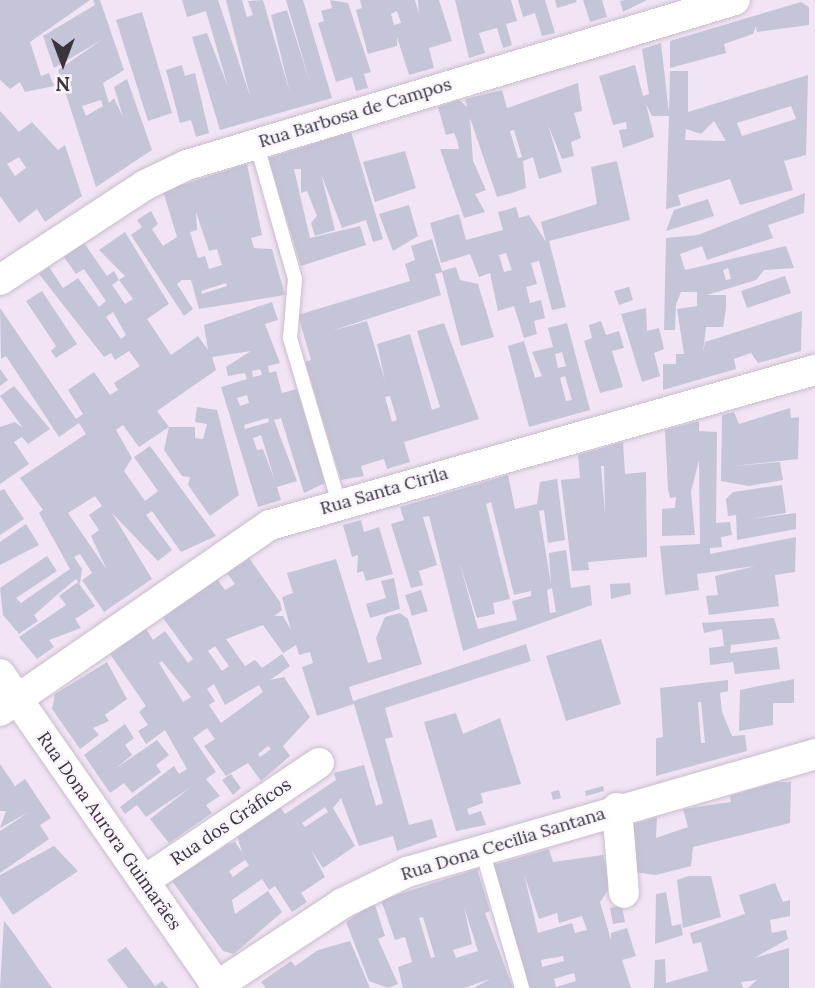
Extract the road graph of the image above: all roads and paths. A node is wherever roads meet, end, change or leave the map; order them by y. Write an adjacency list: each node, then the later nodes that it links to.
1 (735, 0): 2 (street, Rua Barbosa de Campos)
2 (256, 142): 3 (street, Rua Barbosa de Campos); 5 (lane)
3 (0, 280)
4 (815, 370): 5 (street, Rua Santa Cirila)
5 (340, 503): 7 (street, Rua Santa Cirila)
6 (0, 674): 7 (street, Rua Dona Aurora Guimarães)
7 (9, 705): 12 (street, Rua Dona Aurora Guimarães)
8 (815, 754): 10 (street, Rua Dona Cecilia Santana)
9 (319, 763): 12 (street, Rua dos Gráficos)
10 (617, 808): 11 (street, Rua Dona Cecilia Santana); 13 (street)
11 (482, 850): 14 (street, Rua Dona Cecilia Santana); 15 (lane)
12 (144, 881): 14 (street, Rua Dona Aurora Guimarães)
13 (624, 893)
14 (216, 987)
15 (522, 988)

